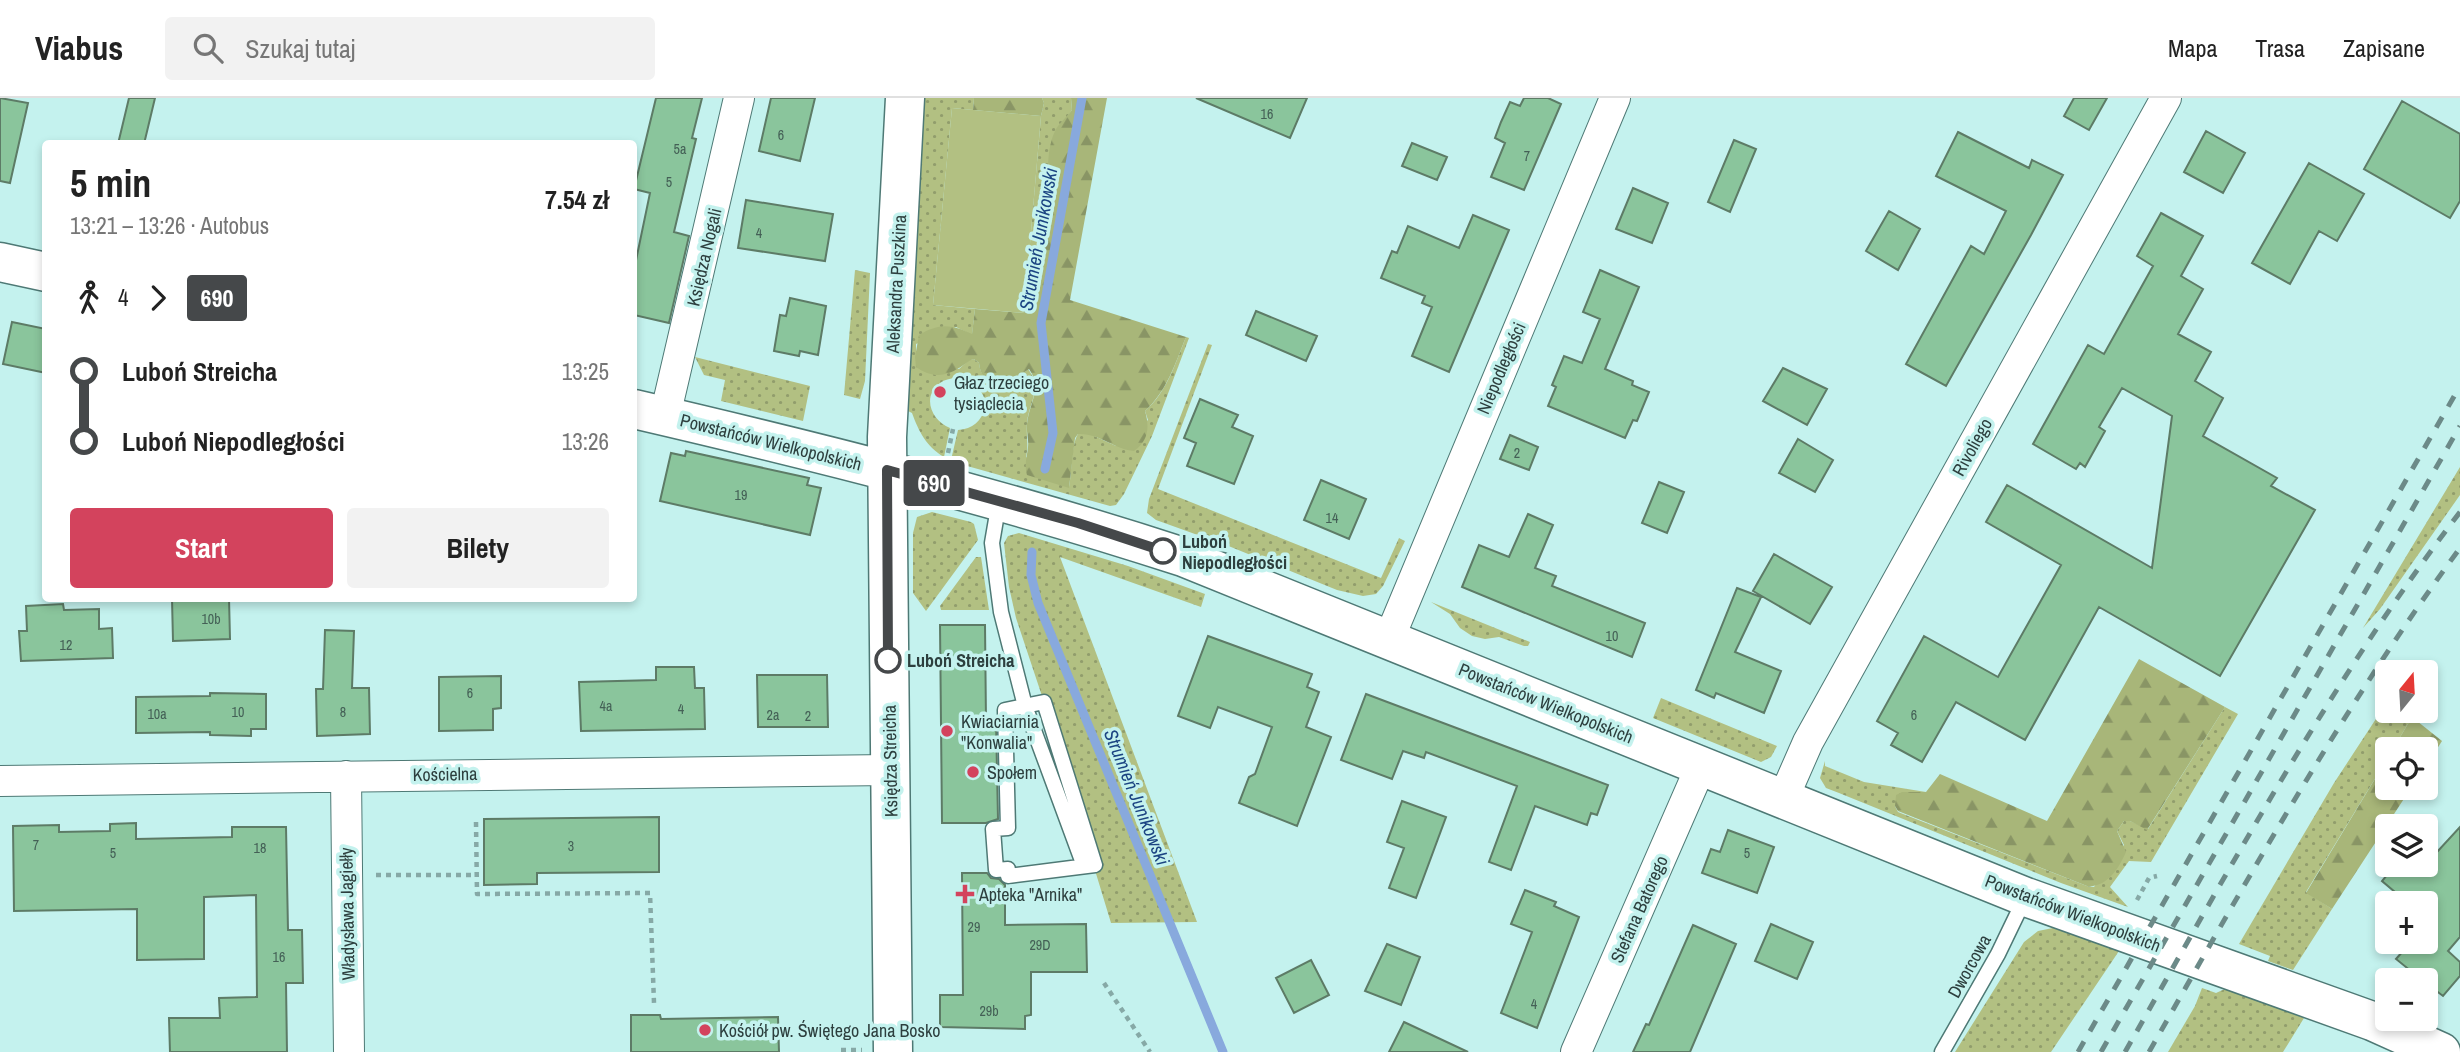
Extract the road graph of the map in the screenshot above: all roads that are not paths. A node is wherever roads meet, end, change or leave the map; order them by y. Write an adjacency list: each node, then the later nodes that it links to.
1 (739, 98): 7 (street, Księdza Nogali)
2 (905, 98): 8 (street, Aleksandra Puszkina)
3 (1615, 98): 10 (street, Niepodległości)
4 (2166, 98): 16 (street, Rivoliego)
5 (0, 262): 6 (street)
6 (42, 271)
7 (649, 413): 8 (street, Powstańców Wielkopolskich)
8 (887, 470): 9 (street, Powstańców Wielkopolskich); 13 (street, Księdza Streicha)
9 (999, 501): 10 (street, Powstańców Wielkopolskich); 11 (lane)
10 (1389, 639): 12 (street, Powstańców Wielkopolskich)
11 (1025, 706): 11 (lane)
12 (1701, 766): 16 (street, Powstańców Wielkopolskich); 20 (street, Stefana Batorego)
13 (890, 770): 14 (street, Kościelna); 18 (street, Księdza Streicha)
14 (346, 776): 15 (street, Kościelna); 19 (street, Władysława Jagiełły)
15 (0, 781)
16 (1783, 799): 17 (street, Powstańców Wielkopolskich)
17 (2026, 897): 21 (lane, Dworcowa); 22 (street, Powstańców Wielkopolskich)
18 (881, 1051)
19 (349, 1052)
20 (1576, 1052)
21 (1942, 1052)
22 (2441, 1052)

